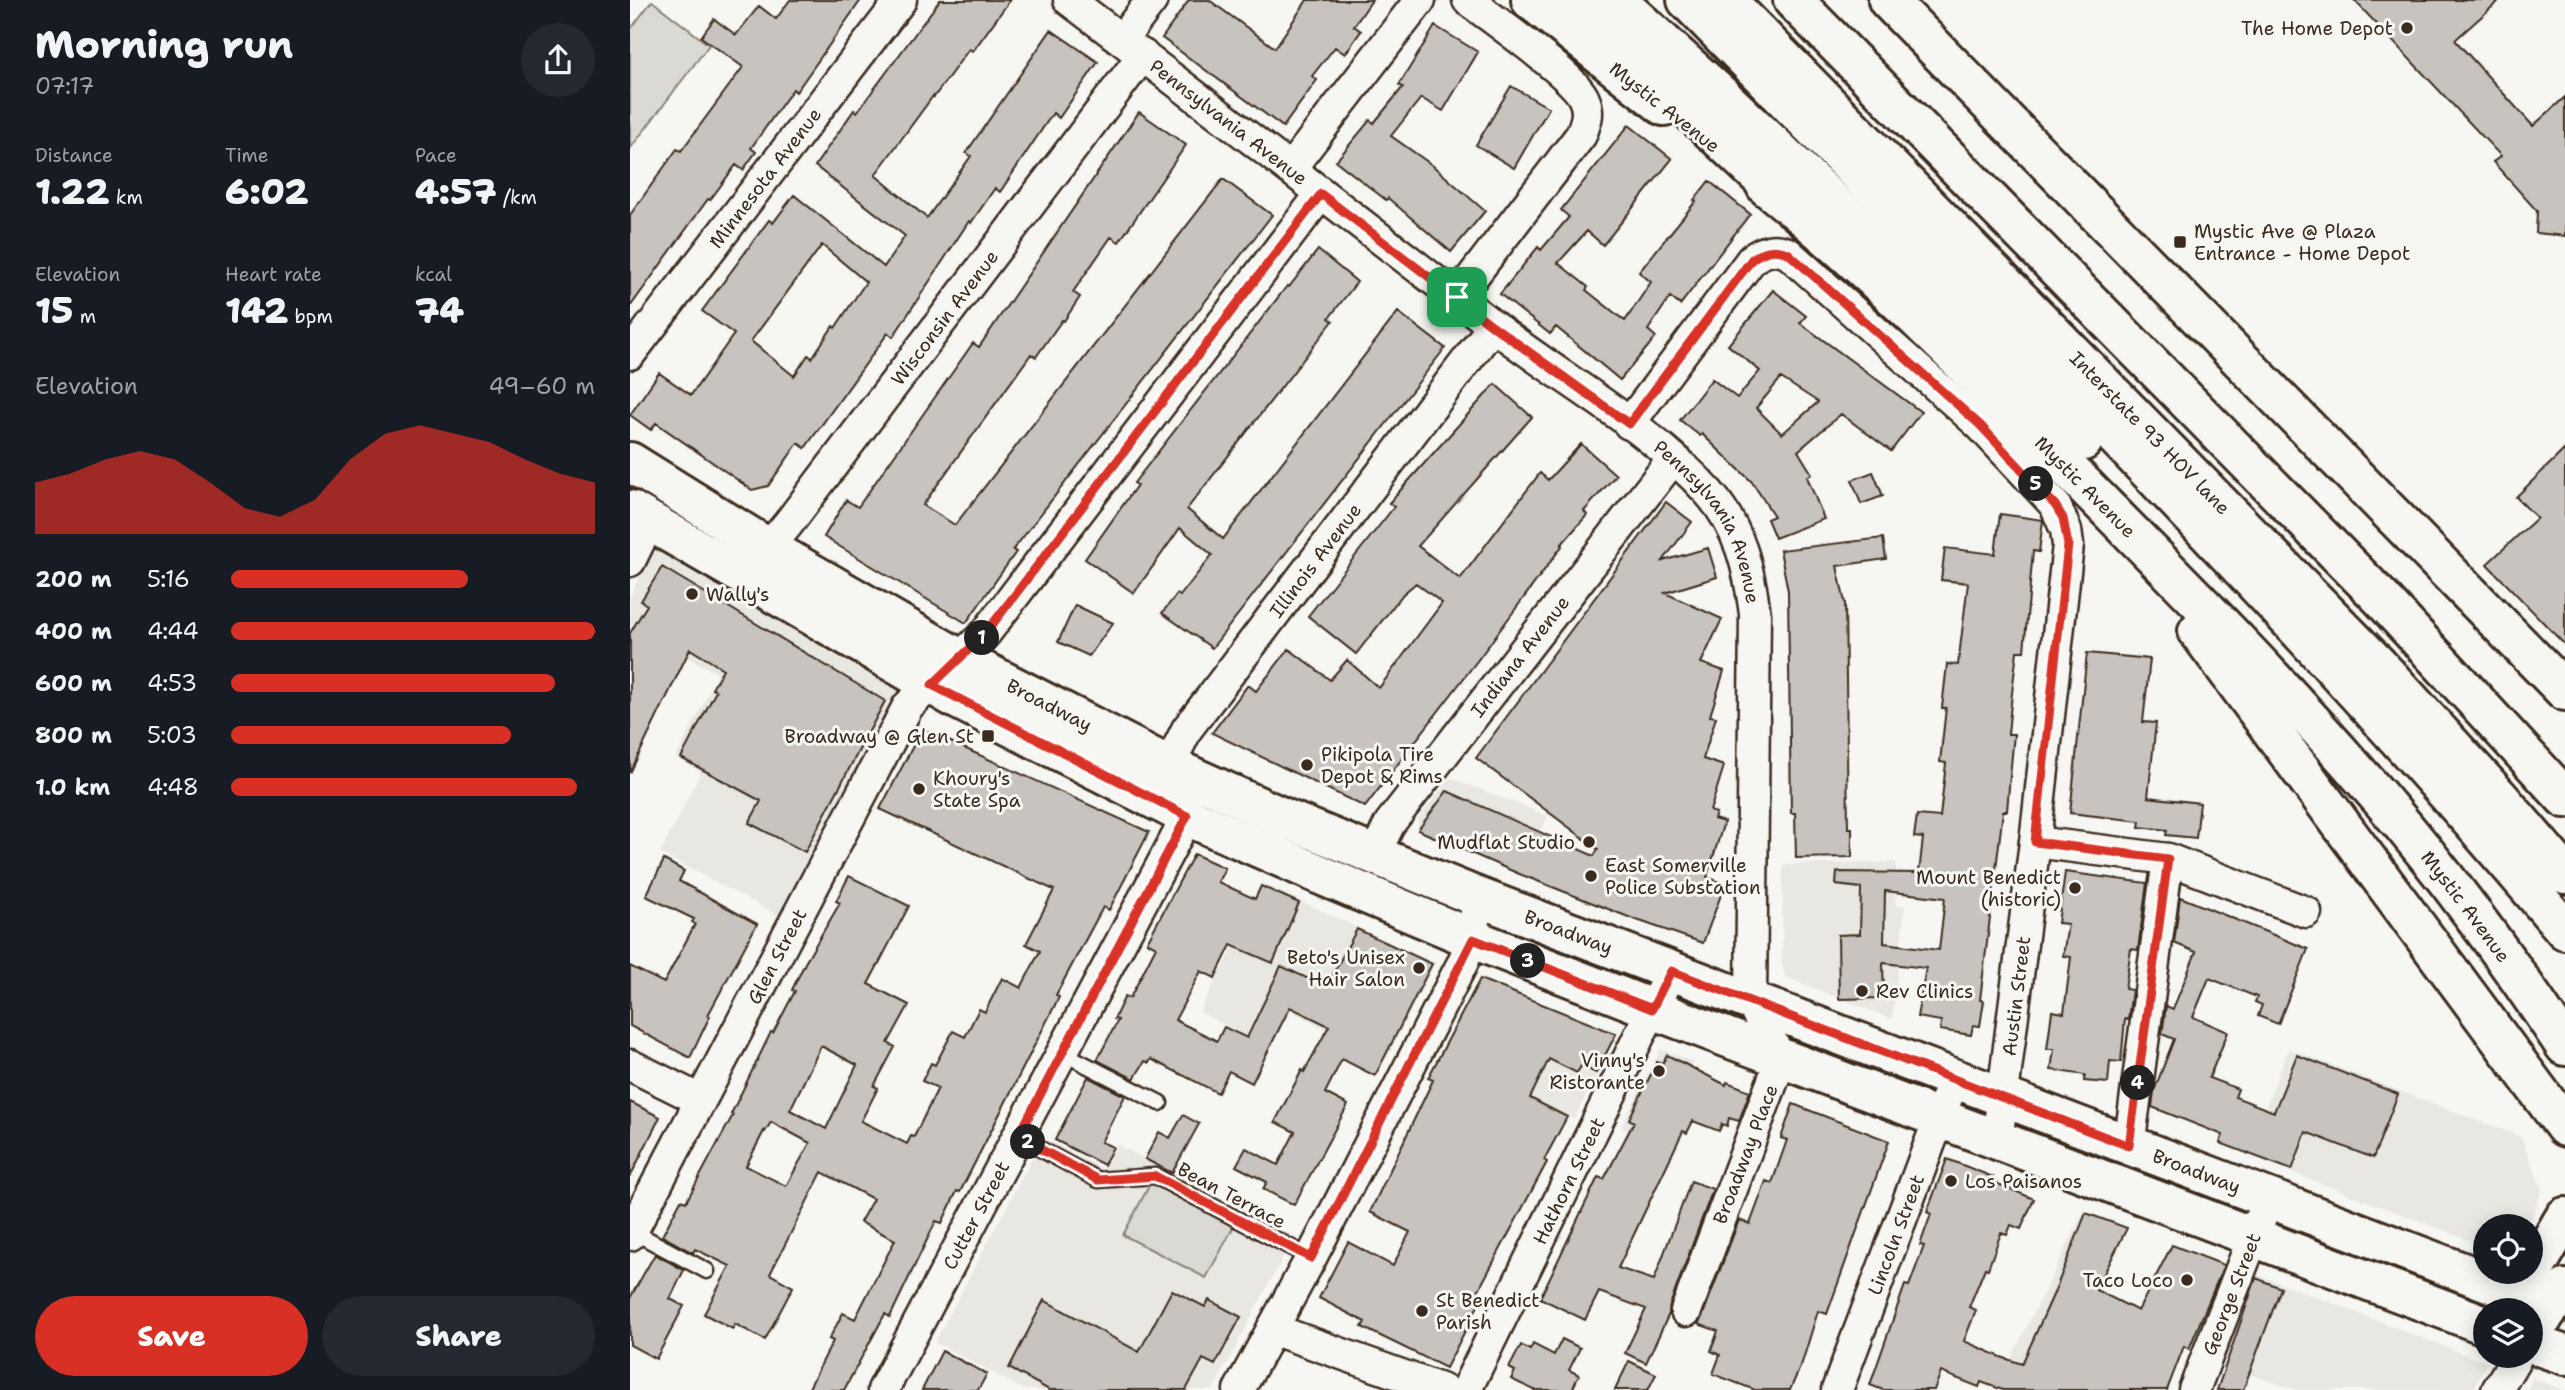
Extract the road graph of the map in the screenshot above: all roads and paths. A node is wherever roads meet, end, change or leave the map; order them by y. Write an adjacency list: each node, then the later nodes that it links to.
1 (901, 0): 19 (street, Minnesota Avenue)
2 (1069, 0): 13 (street, Pennsylvania Avenue)
3 (1152, 0): 13 (street, Wisconsin Avenue)
4 (1420, 0): 14 (street)
5 (1468, 0): 17 (street)
6 (1531, 0): 16 (main road, Mystic Avenue)
7 (1573, 0): 16 (main road)
8 (1616, 0): 31 (main road)
9 (1687, 0): 31 (main road)
10 (1726, 0): 37 (main road, Interstate 93 HOV lane)
11 (1793, 0): 33 (main road)
12 (1888, 0): 30 (main road)
13 (1132, 47): 14 (street, Pennsylvania Avenue); 25 (street, Wisconsin Avenue)
14 (1290, 169): 15 (street, Pennsylvania Avenue)
15 (1321, 194): 17 (street, Pennsylvania Avenue); 28 (street, Glen Street)
16 (1792, 207): 24 (main road, Mystic Avenue)
17 (1457, 297): 18 (street, Pennsylvania Avenue)
18 (1493, 326): 20 (street, Pennsylvania Avenue); 32 (street, Illinois Avenue)
19 (630, 354)
20 (1629, 424): 21 (street, Pennsylvania Avenue); 34 (street, Austin Street)
21 (1673, 459): 35 (street, Indiana Avenue); 43 (street, Pennsylvania Avenue)
22 (630, 462): 25 (main road, Broadway)
23 (640, 516): 26 (street); 27 (main road, Broadway)
24 (2132, 534): 45 (main road); 46 (main road, Mystic Avenue)
25 (768, 548): 27 (street, Wisconsin Avenue); 28 (main road, Broadway)
26 (630, 561)
27 (743, 577): 29 (main road, Broadway)
28 (960, 659): 29 (street, Glen Street); 32 (main road, Broadway)
29 (932, 685): 32 (main road, Broadway); 53 (street, Glen Street)
30 (2565, 691)
31 (2402, 742): 40 (main road)
32 (1178, 791): 35 (main road, Broadway); 41 (main road, Broadway); 47 (street, Cutter Street)
33 (2565, 798)
34 (2035, 842): 36 (street); 52 (street, Austin Street)
35 (1374, 856): 38 (main road, Broadway)
36 (2168, 859): 39 (street); 59 (street)
37 (2565, 874)
38 (1475, 896): 41 (street); 42 (main road, Broadway)
39 (2306, 912)
40 (2565, 930)
41 (1473, 939): 44 (main road, Broadway); 64 (street)
42 (1671, 971): 43 (main road, Broadway); 44 (street, Hathorn Street)
43 (1751, 1002): 48 (street, Broadway Place); 51 (main road, Broadway)
44 (1652, 1009): 48 (main road, Broadway); 77 (street, Hathorn Street)
45 (2493, 1032): 50 (main road); 56 (main road)
46 (2565, 1046)
47 (1063, 1053): 54 (lane); 57 (street, Cutter Street)
48 (1781, 1059): 55 (main road, Broadway); 68 (street, Broadway Place)
49 (630, 1065): 53 (street)
50 (2565, 1074)
51 (1954, 1079): 52 (main road, Broadway); 55 (street, Lincoln Street)
52 (2003, 1098): 58 (street, Austin Street); 59 (main road, Broadway)
53 (700, 1100): 62 (street, Glen Street)
54 (1160, 1103)
55 (1939, 1119): 58 (main road, Broadway); 78 (street, Lincoln Street)
56 (2565, 1127)
57 (1018, 1137): 64 (lane, Bean Terrace); 74 (street, Cutter Street)
58 (1997, 1141): 63 (main road, Broadway)
59 (2129, 1146): 60 (main road, Broadway)
60 (2268, 1199): 63 (street, George Street); 66 (main road, Broadway)
61 (2565, 1217): 67 (main road)
62 (631, 1233): 65 (lane)
63 (2252, 1237): 69 (main road, Broadway); 79 (street, George Street)
64 (1311, 1258): 71 (street)
65 (707, 1271)
66 (2496, 1298)
67 (2540, 1298)
68 (1686, 1311)
69 (2473, 1320)
70 (2543, 1326): 72 (main road, Broadway)
71 (1272, 1329): 75 (street); 76 (street)
72 (2565, 1355)
73 (2510, 1368): 80 (street)
74 (883, 1390)
75 (1239, 1390)
76 (1443, 1390)
77 (1466, 1390)
78 (1837, 1390)
79 (2194, 1390)
80 (2497, 1390)

